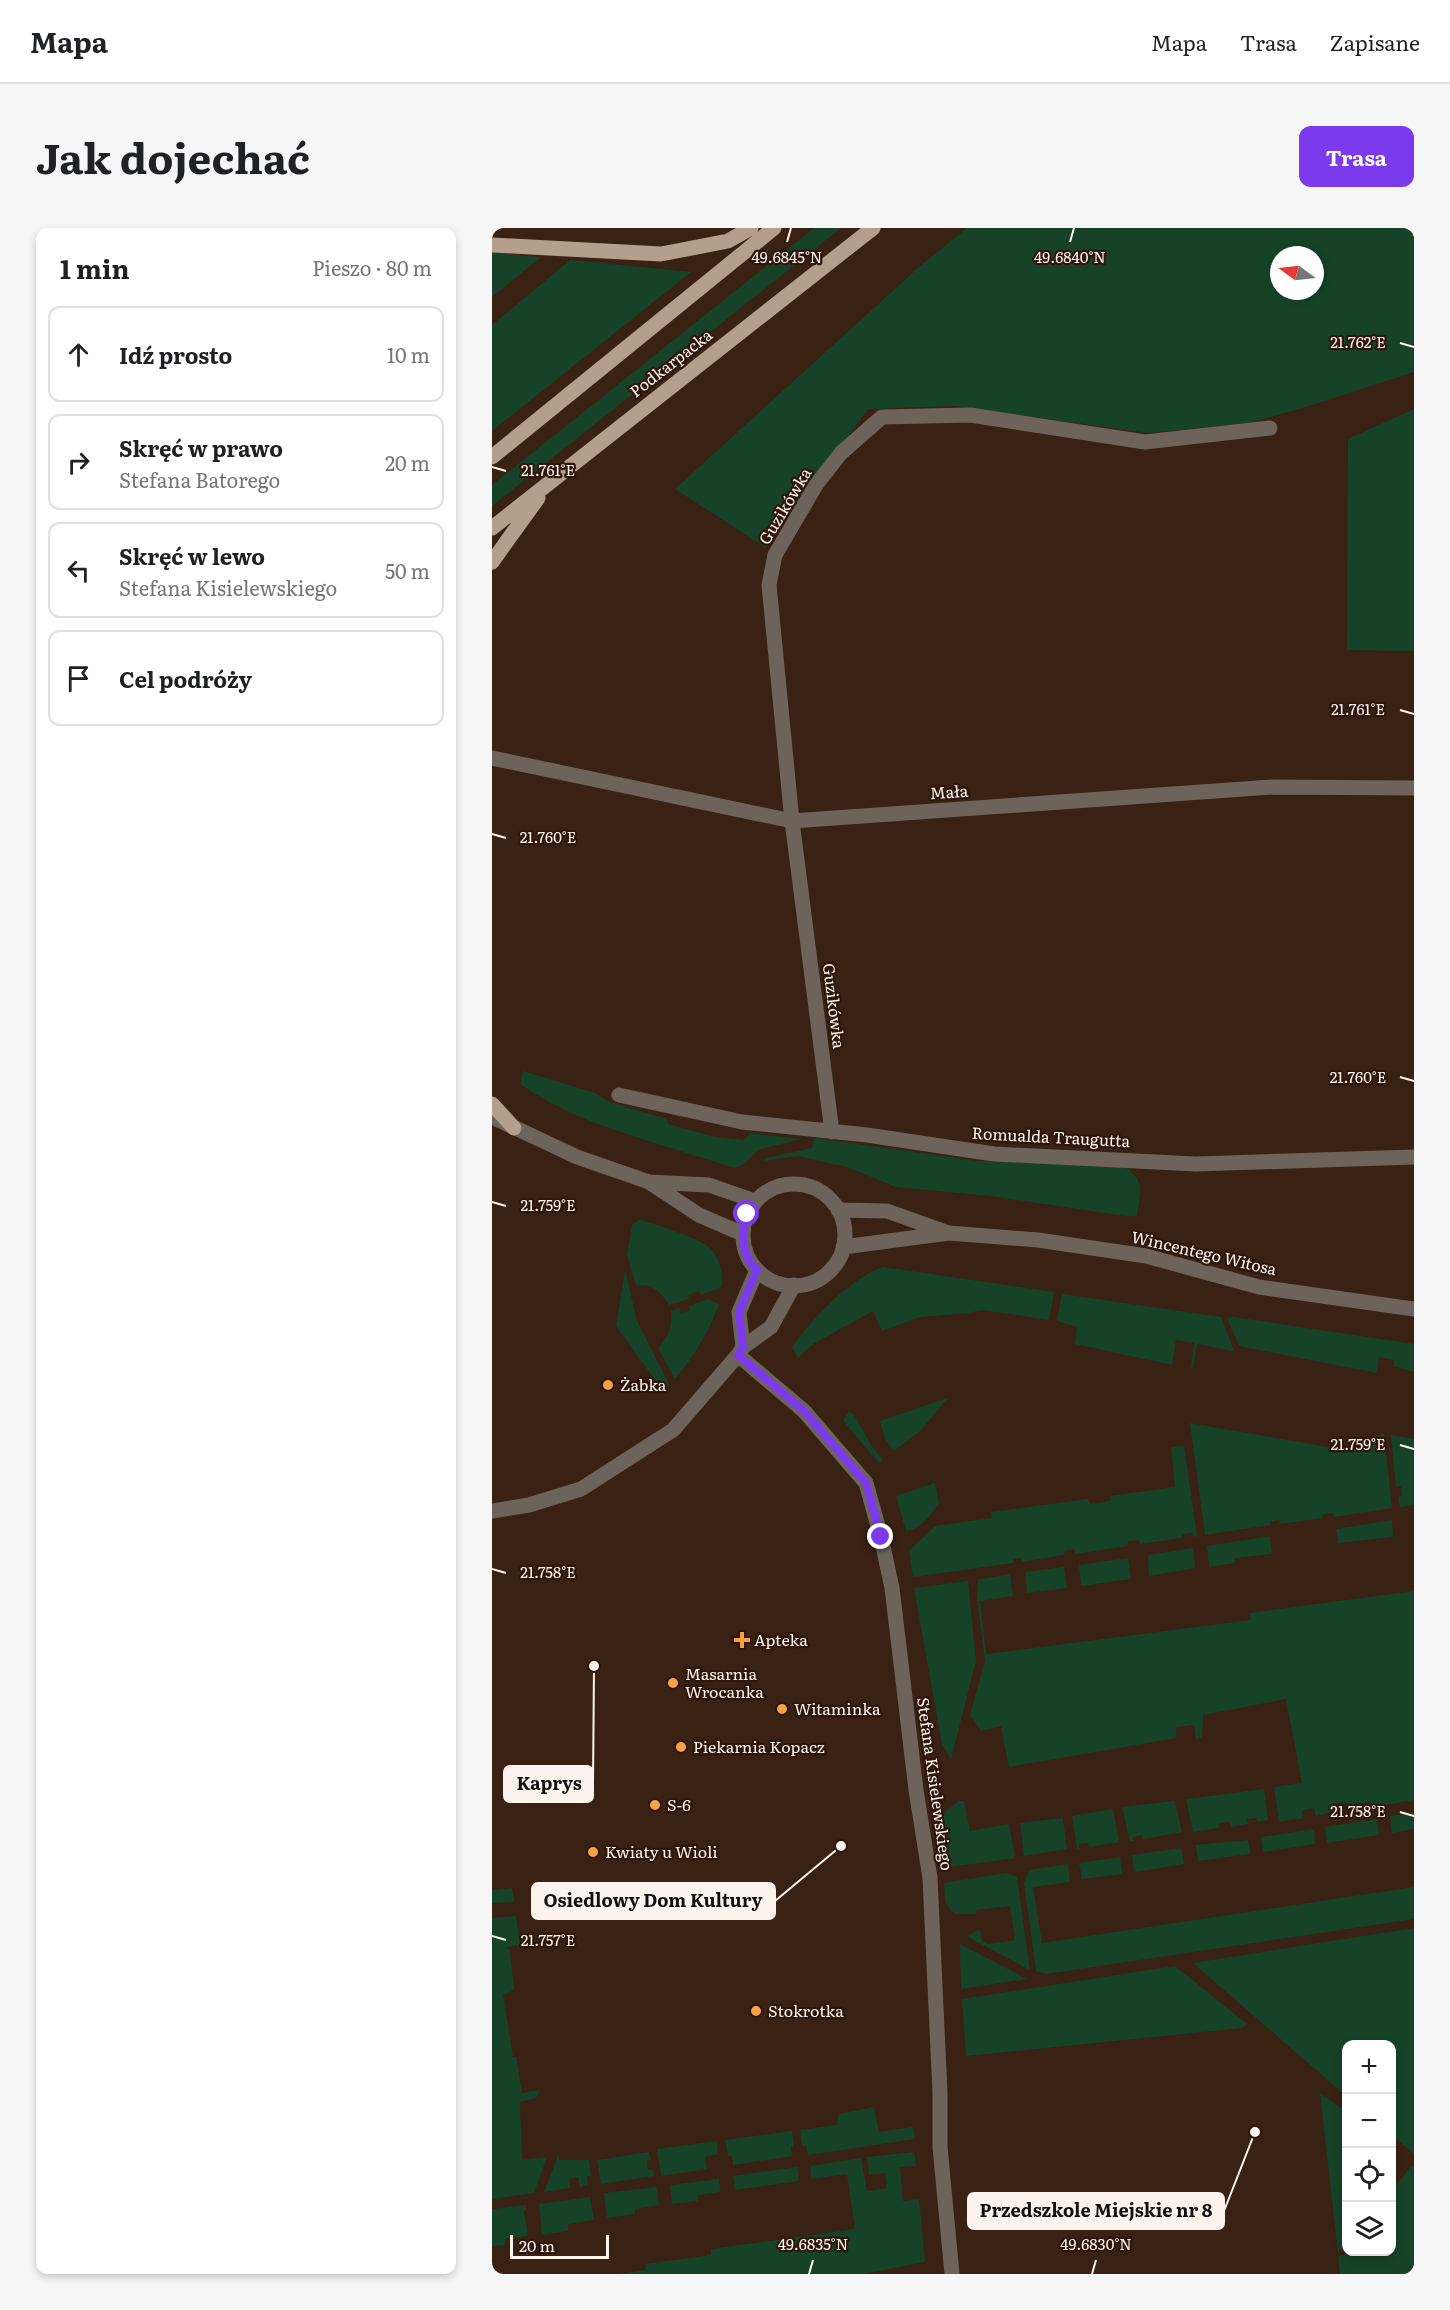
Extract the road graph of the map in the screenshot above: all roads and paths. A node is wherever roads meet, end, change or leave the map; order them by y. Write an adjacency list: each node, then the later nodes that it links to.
1 (751, 228): 4 (main road)
2 (774, 228): 6 (main road)
3 (873, 228): 7 (main road, Podkarpacka)
4 (492, 245)
5 (1270, 428): 12 (street, Guzikówka)
6 (492, 457)
7 (550, 481): 8 (main road, Podkarpacka); 9 (main road)
8 (492, 528)
9 (492, 562)
10 (492, 758): 12 (street, Mała)
11 (1414, 788): 12 (street, Mała)
12 (792, 821): 18 (street, Guzikówka)
13 (619, 1095): 18 (street, Romualda Traugutta)
14 (492, 1104): 17 (main road)
15 (492, 1117): 17 (street)
16 (492, 1124): 17 (main road)
17 (514, 1128): 20 (street)
18 (832, 1132): 19 (street, Romualda Traugutta)
19 (1414, 1157)
20 (649, 1182): 21 (street); 24 (street)
21 (755, 1201): 22 (street); 24 (street)
22 (838, 1209): 23 (street, Wincentego Witosa); 25 (street)
23 (949, 1233): 25 (street, Wincentego Witosa); 28 (street, Wincentego Witosa)
24 (743, 1234): 26 (street)
25 (843, 1247): 27 (street)
26 (757, 1270): 27 (street); 29 (street)
27 (794, 1286): 29 (street)
28 (1414, 1309)
29 (740, 1351): 30 (street); 31 (street, Stefana Kisielewskiego)
30 (492, 1511)
31 (952, 2274)

